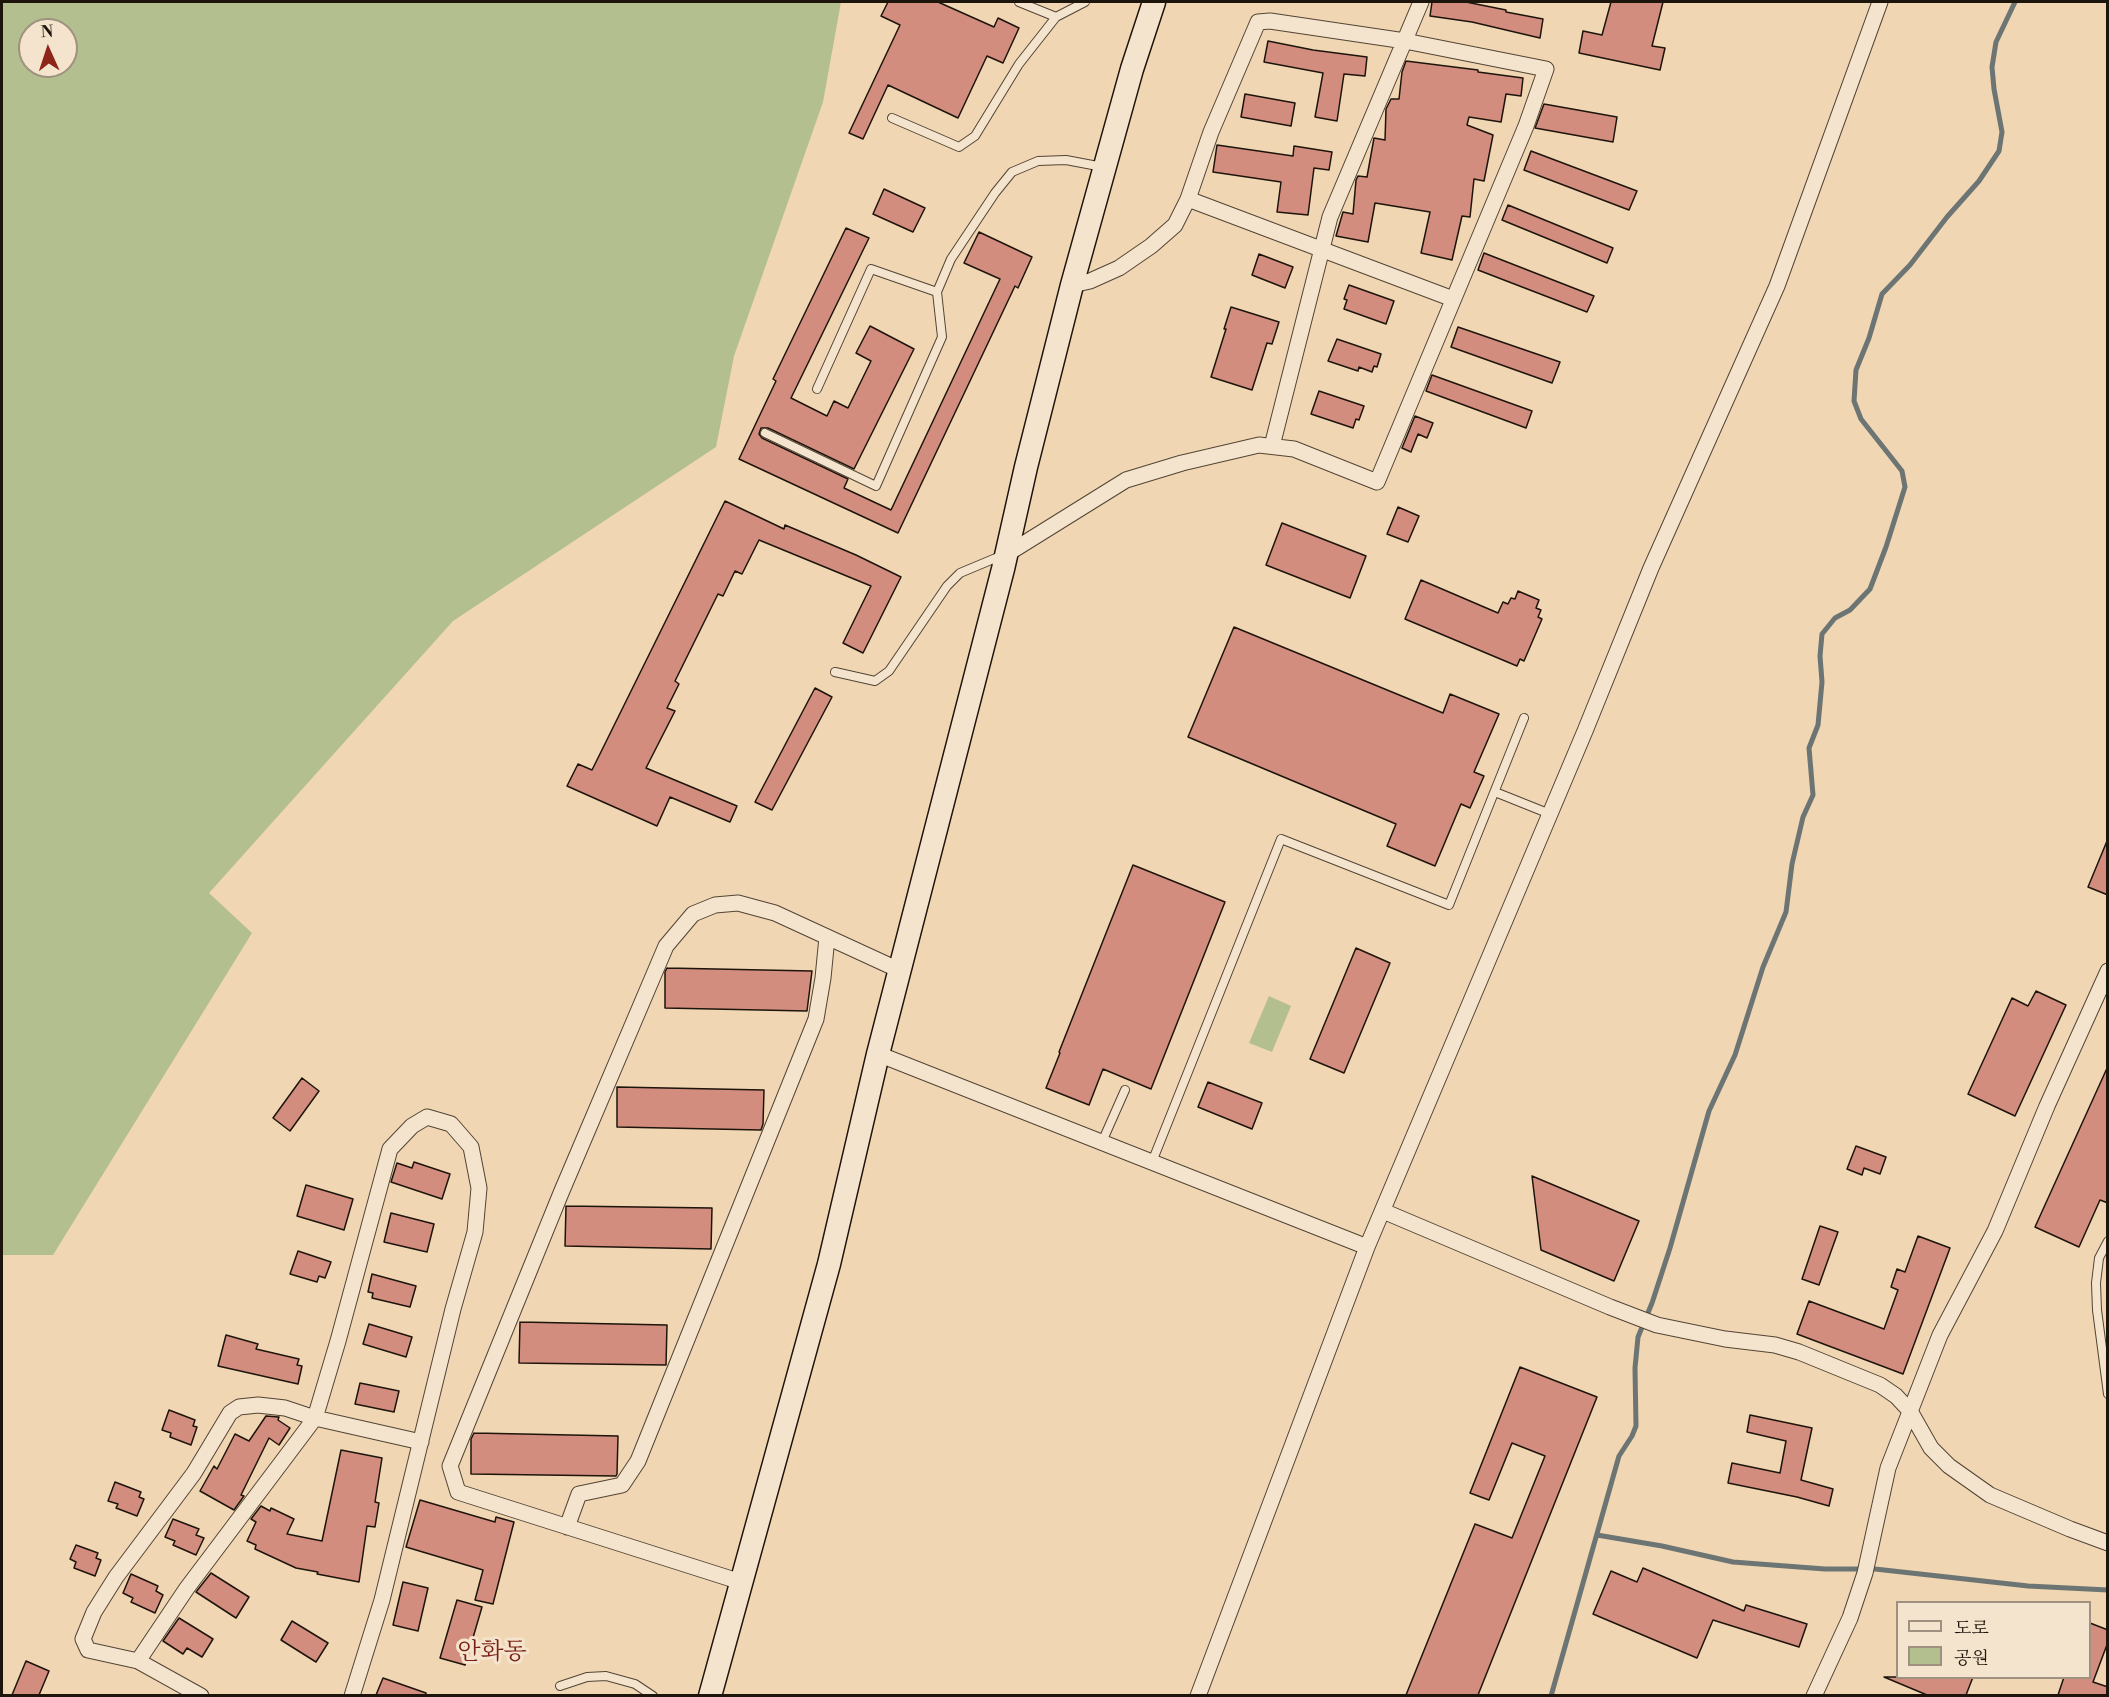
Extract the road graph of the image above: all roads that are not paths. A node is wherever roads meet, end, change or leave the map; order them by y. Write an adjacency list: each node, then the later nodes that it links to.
1 (1019, 2): 6 (lane)
2 (1085, 2): 6 (lane)
3 (1154, 2): 9 (street)
4 (1421, 2): 7 (street)
5 (1880, 2): 22 (street)
6 (1056, 17): 8 (lane)
7 (1405, 41): 10 (street); 11 (street); 14 (street)
8 (892, 118)
9 (1105, 167): 12 (street); 13 (lane)
10 (1188, 199): 11 (street); 12 (street)
11 (1321, 250): 14 (street); 17 (street)
12 (1072, 285): 18 (street)
13 (937, 292): 15 (lane); 16 (lane)
14 (1453, 299): 17 (street)
15 (817, 389)
16 (765, 433)
17 (1272, 446): 18 (street)
18 (1007, 554): 19 (lane); 24 (street)
19 (835, 672)
20 (1524, 718): 21 (lane)
21 (1495, 792): 22 (lane); 29 (lane)
22 (1550, 814): 30 (street)
23 (827, 937): 24 (street); 37 (street); 37 (street)
24 (899, 970): 26 (street)
25 (2108, 971): 34 (street)
26 (878, 1054): 28 (street); 39 (street)
27 (1125, 1090): 28 (lane)
28 (1102, 1142): 29 (street)
29 (1152, 1162): 32 (street)
30 (1383, 1211): 32 (street); 34 (street)
31 (2108, 1240): 33 (lane)
32 (1367, 1247): 46 (street)
33 (2108, 1394)
34 (1910, 1411): 38 (street); 47 (street)
35 (315, 1418): 36 (street); 36 (street); 40 (street); 40 (street)
36 (422, 1442): 43 (street)
37 (567, 1527): 39 (street)
38 (2108, 1543)
39 (741, 1582): 45 (street)
40 (138, 1661): 42 (street)
41 (560, 1686): 44 (lane)
42 (201, 1695)
43 (352, 1695)
44 (653, 1695)
45 (710, 1695)
46 (1198, 1695)
47 (1814, 1695)

